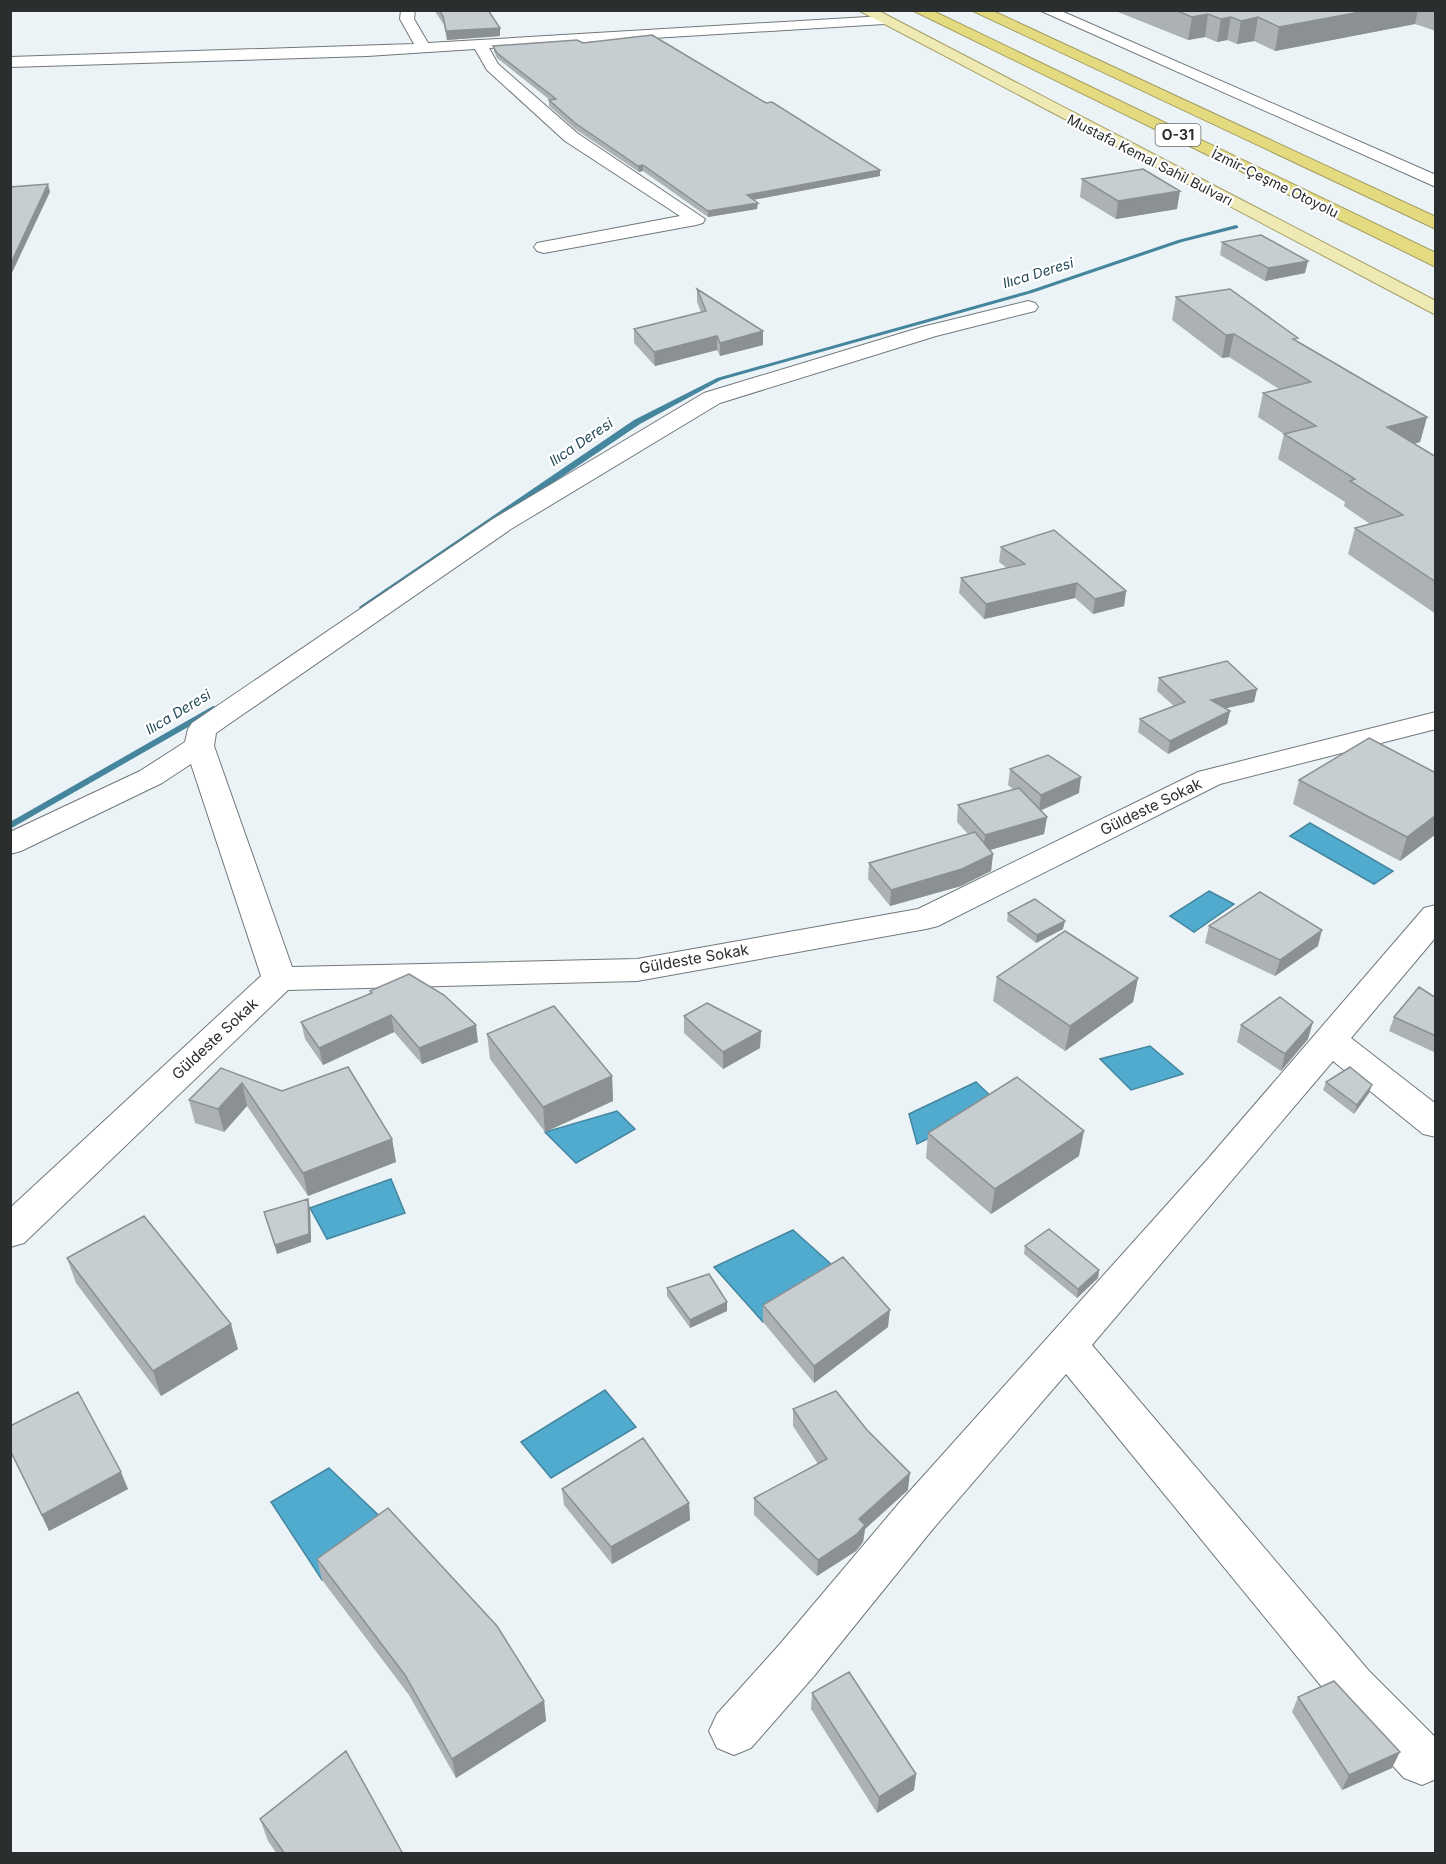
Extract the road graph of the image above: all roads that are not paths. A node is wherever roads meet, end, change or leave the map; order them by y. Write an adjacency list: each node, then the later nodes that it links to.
1 (408, 10): 10 (street)
2 (864, 10): 7 (main road, Mustafa Kemal Sahil Bulvarı)
3 (919, 10): 15 (highway, İzmir-Çeşme Otoyolu / O-31)
4 (978, 10): 13 (highway, İzmir-Çeşme Otoyolu / O-31)
5 (1046, 10): 12 (street)
6 (710, 13): 8 (street)
7 (884, 20): 8 (street); 17 (main road, Mustafa Kemal Sahil Bulvarı)
8 (727, 31): 9 (street)
9 (480, 45): 10 (street); 14 (street)
10 (423, 47): 11 (street)
11 (10, 62)
12 (1436, 182)
13 (1436, 224)
14 (544, 247)
15 (1436, 261)
16 (1028, 307): 19 (street)
17 (1436, 309)
18 (1436, 720): 22 (street, Güldeste Sokak)
19 (199, 747): 20 (street); 22 (street)
20 (10, 844)
21 (1436, 915): 23 (street)
22 (279, 979): 25 (street, Güldeste Sokak)
23 (1330, 1040): 24 (street); 26 (street)
24 (1436, 1124)
25 (10, 1232)
26 (1066, 1344): 27 (street); 28 (street)
27 (734, 1731)
28 (1422, 1760)

